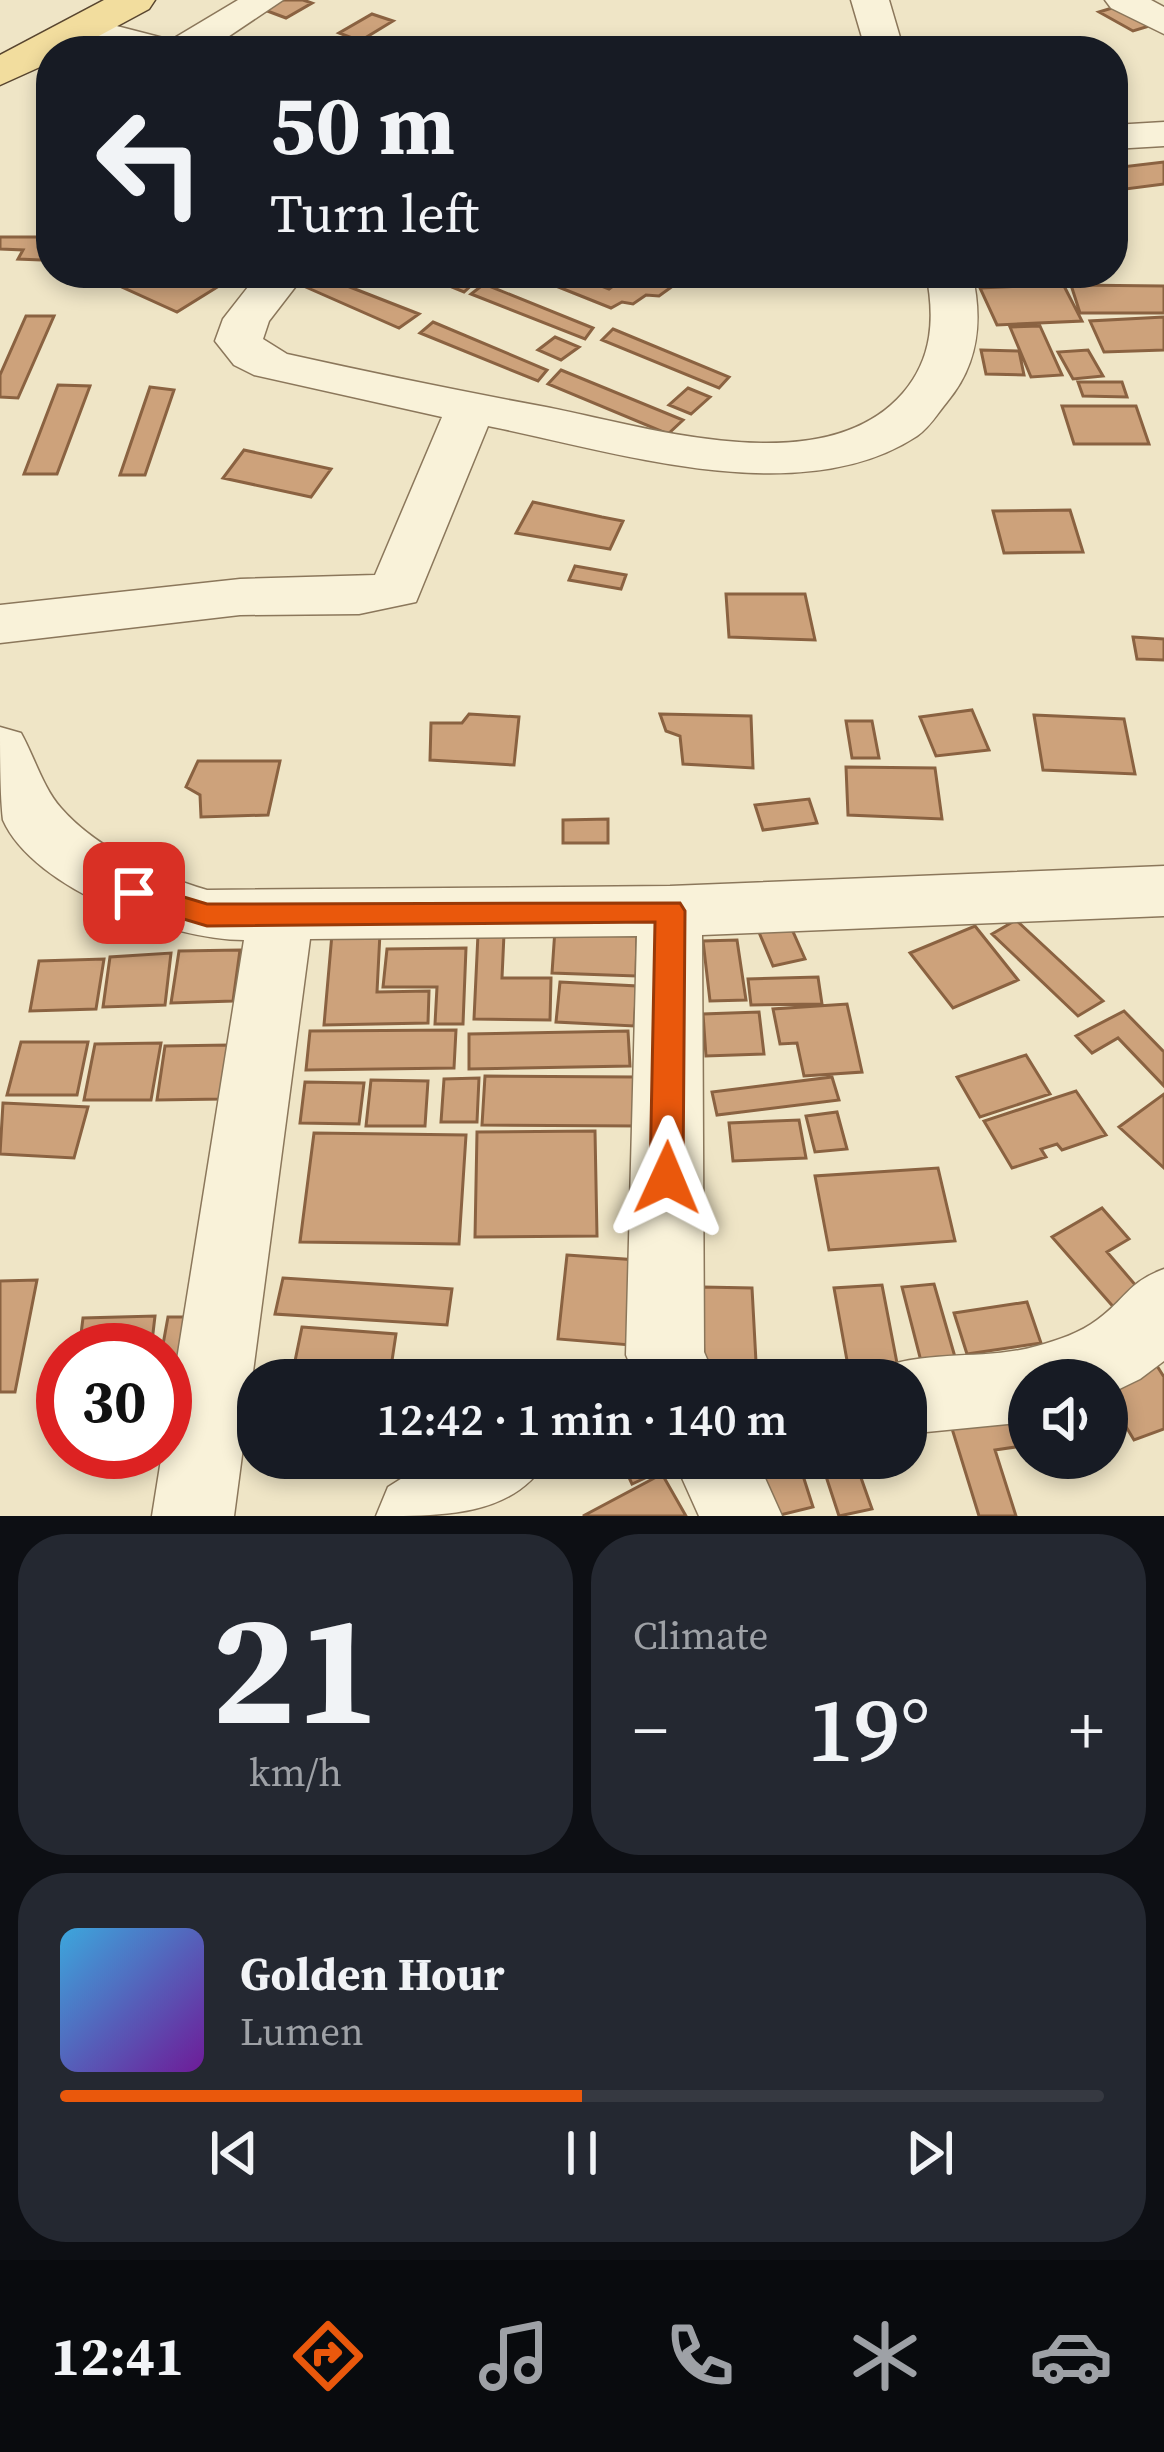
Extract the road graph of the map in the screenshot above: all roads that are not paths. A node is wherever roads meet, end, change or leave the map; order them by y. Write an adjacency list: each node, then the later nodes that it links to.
1 (135, 0): 7 (main road)
2 (170, 0): 8 (main road)
3 (264, 0): 9 (street)
4 (870, 0): 10 (street)
5 (1124, 0): 6 (street)
6 (1164, 23)
7 (68, 36)
8 (103, 36)
9 (205, 36)
10 (881, 36)
11 (36, 53): 12 (main road)
12 (0, 72)
13 (36, 72): 14 (main road)
14 (0, 91)
15 (1164, 134): 16 (street)
16 (1128, 136)
17 (272, 288): 19 (street)
18 (952, 288): 19 (street)
19 (470, 408): 20 (street)
20 (0, 624)
21 (0, 748): 24 (street)
22 (1164, 891): 23 (street)
23 (670, 911): 24 (street); 26 (street)
24 (280, 918): 32 (street)
25 (1164, 1304): 27 (street)
26 (656, 1359)
27 (1103, 1359)
28 (1008, 1387): 29 (street)
29 (927, 1394)
30 (474, 1479): 33 (street)
31 (724, 1479): 34 (street)
32 (193, 1516)
33 (417, 1516)
34 (741, 1516)

